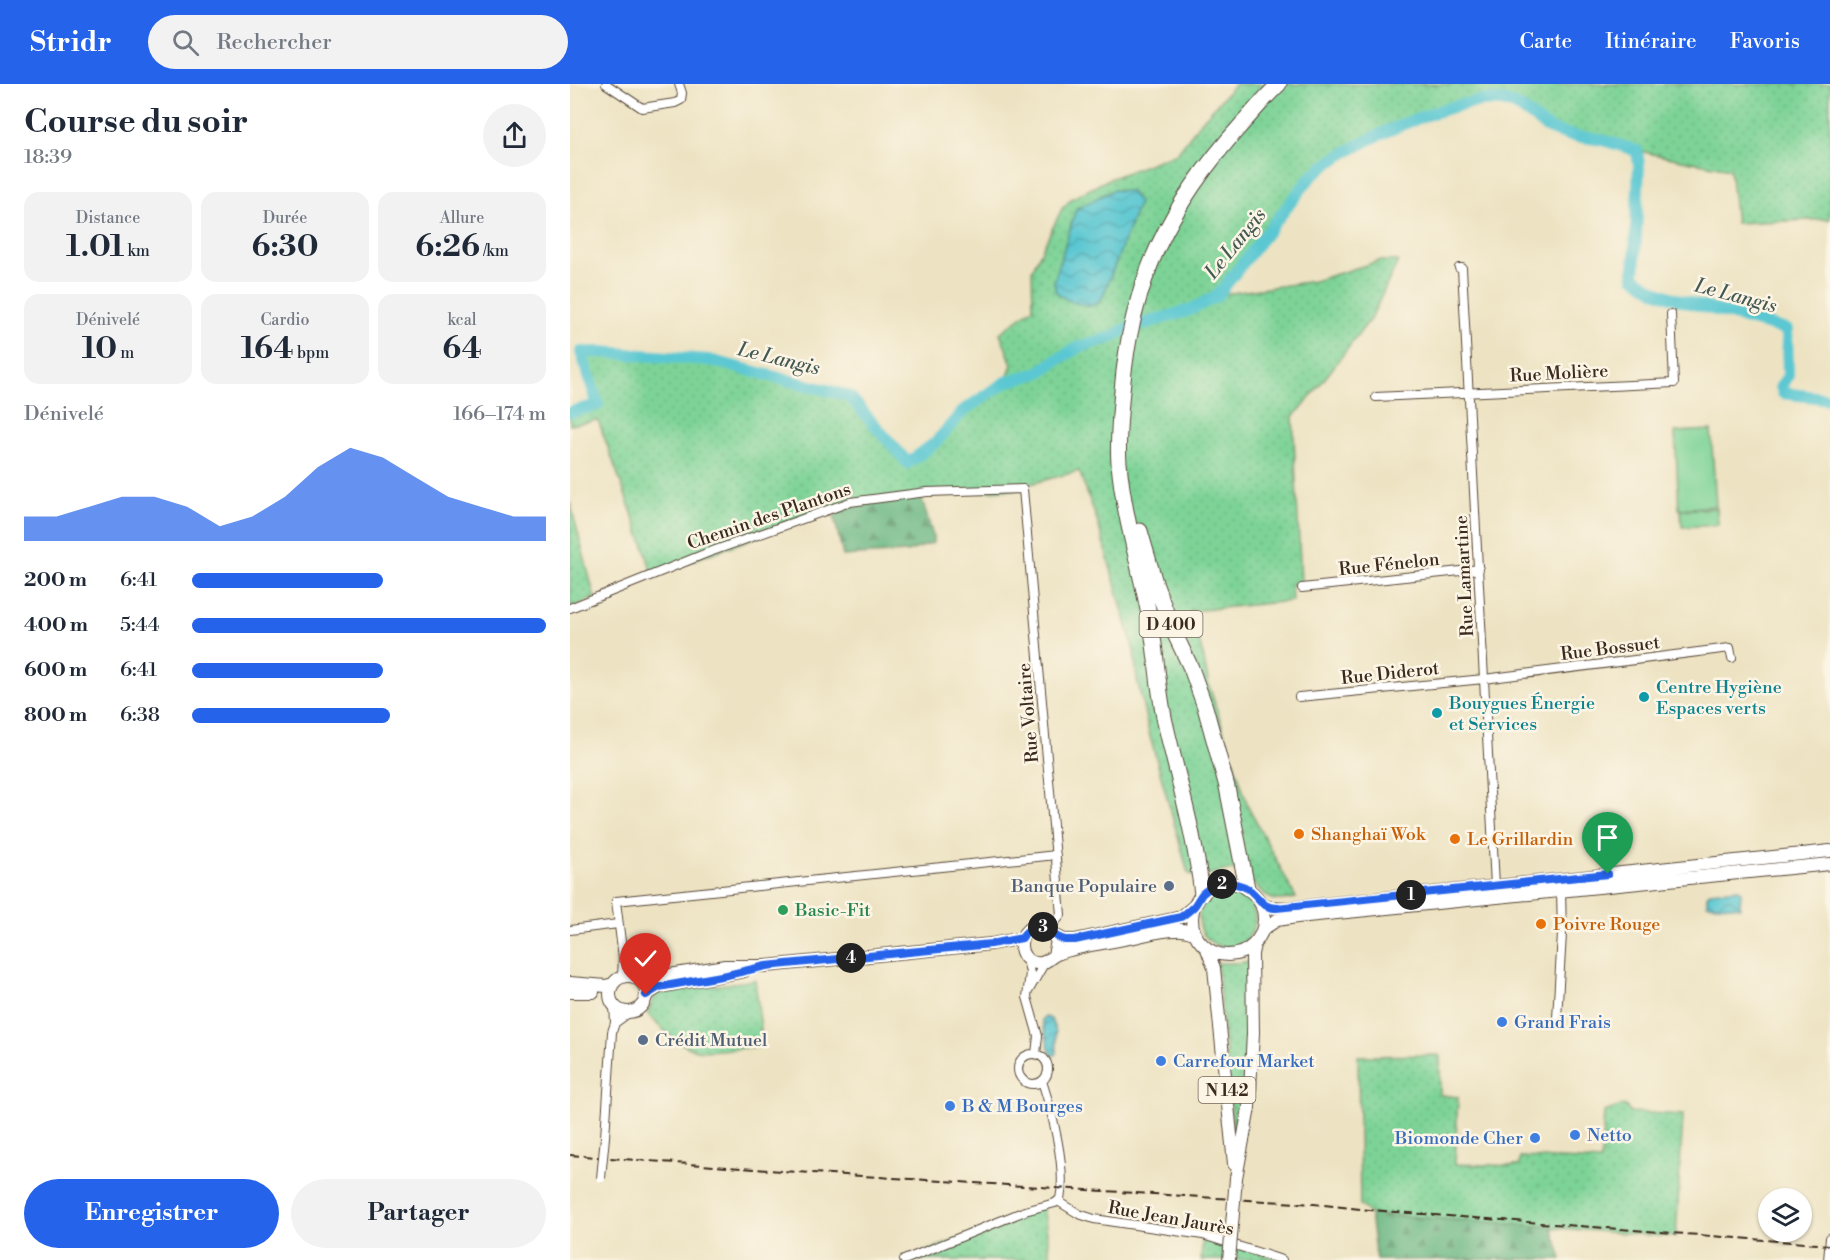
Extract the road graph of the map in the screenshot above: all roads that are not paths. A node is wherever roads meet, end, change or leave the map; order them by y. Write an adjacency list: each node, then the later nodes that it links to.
1 (606, 84): 2 (street)
2 (679, 84)
3 (1279, 84): 8 (highway, D 400)
4 (1459, 268): 6 (street, Rue Lamartine)
5 (1671, 315): 6 (street, Rue Molière)
6 (1469, 393): 7 (street, Rue Molière); 10 (street, Rue Lamartine)
7 (1376, 397)
8 (1120, 407): 20 (highway, D 400); 22 (highway, D 400)
9 (1023, 489): 12 (street, Chemin des Plantons); 17 (street, Rue Voltaire)
10 (1479, 569): 11 (street, Rue Fénelon); 14 (street, Rue Lamartine)
11 (1302, 588)
12 (570, 608)
13 (1732, 658): 14 (street, Rue Bossuet)
14 (1484, 679): 15 (street, Rue Diderot); 19 (street, Rue Lamartine)
15 (1299, 697)
16 (1830, 851): 19 (main road)
17 (1056, 855): 24 (street); 27 (street, Rue Voltaire)
18 (1830, 864): 21 (main road)
19 (1495, 885): 23 (main road)
20 (1246, 888): 22 (main road); 23 (main road)
21 (1561, 890): 25 (main road); 40 (street)
22 (1198, 900): 27 (main road); 28 (main road)
23 (1261, 904): 25 (main road)
24 (618, 924): 26 (street); 35 (street)
25 (1263, 929): 29 (main road)
26 (570, 930)
27 (1051, 932): 30 (main road); 32 (main road)
28 (1194, 933): 31 (main road); 32 (main road)
29 (1254, 945): 31 (main road); 45 (main road, N 142)
30 (1023, 949): 32 (main road); 33 (main road); 36 (street)
31 (1207, 949): 45 (main road, N 142)
32 (1049, 958): 36 (street)
33 (766, 966): 35 (main road); 38 (main road)
34 (570, 983): 35 (main road)
35 (622, 987): 37 (main road); 38 (main road); 39 (main road); 41 (street)
36 (1029, 990): 42 (street)
37 (570, 992)
38 (646, 995): 39 (main road)
39 (630, 1012): 41 (street)
40 (1557, 1018)
41 (615, 1023): 44 (street, bridge)
42 (1036, 1054): 43 (street); 43 (street)
43 (1042, 1081): 46 (street)
44 (601, 1178)
45 (1236, 1178): 49 (main road, N 142, bridge)
46 (1058, 1201): 48 (street); 50 (street, Rue Jean Jaurès)
47 (1830, 1238): 51 (street)
48 (904, 1260)
49 (1229, 1260)
50 (1282, 1260)
51 (1828, 1260)

